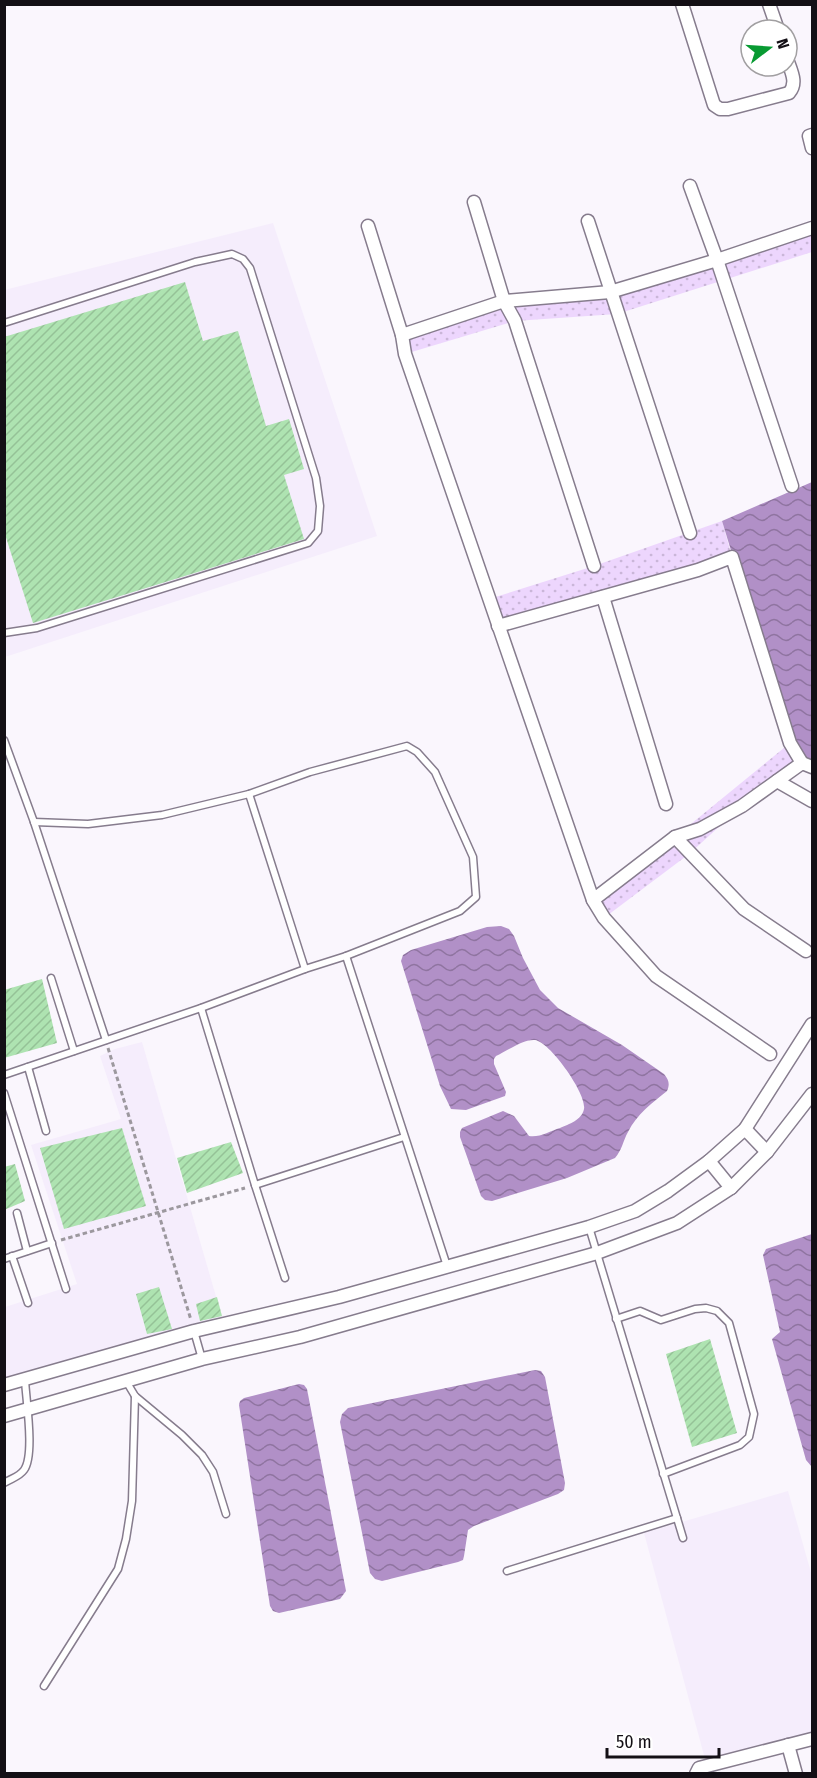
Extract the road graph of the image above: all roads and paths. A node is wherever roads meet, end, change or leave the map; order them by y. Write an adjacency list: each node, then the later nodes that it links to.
1 (682, 4): 2 (street)
2 (793, 78)
3 (813, 135): 4 (street)
4 (813, 148)
5 (690, 186): 10 (street)
6 (474, 202): 12 (street)
7 (588, 220): 11 (street)
8 (368, 226): 14 (street)
9 (813, 228): 10 (street)
10 (717, 260): 11 (street); 15 (street)
11 (610, 292): 12 (street); 16 (street)
12 (504, 301): 14 (street); 17 (street)
13 (4, 322): 20 (lane)
14 (402, 335): 19 (street)
15 (792, 486)
16 (690, 532)
17 (594, 566)
18 (603, 597): 19 (street); 22 (street); 26 (street)
19 (498, 626): 29 (street)
20 (4, 633)
21 (4, 740): 27 (lane)
22 (807, 765): 23 (street)
23 (777, 781): 25 (street); 28 (street)
24 (249, 794): 27 (lane); 31 (lane); 32 (lane)
25 (813, 801)
26 (666, 804)
27 (34, 822): 36 (lane)
28 (675, 837): 29 (street); 30 (street)
29 (593, 900): 38 (street)
30 (806, 951)
31 (346, 956): 32 (lane); 45 (lane)
32 (305, 969): 34 (lane)
33 (51, 978): 37 (lane)
34 (201, 1008): 36 (lane); 48 (lane)
35 (813, 1024): 43 (street)
36 (106, 1040): 37 (lane); 50 (path)
37 (74, 1051): 39 (lane)
38 (770, 1054)
39 (28, 1067): 40 (lane); 44 (lane)
40 (4, 1075)
41 (4, 1093): 53 (lane)
42 (813, 1094): 46 (street)
43 (745, 1129): 46 (street); 47 (street)
44 (46, 1131)
45 (404, 1137): 48 (lane); 58 (lane)
46 (767, 1152): 49 (street)
47 (709, 1161): 49 (street); 52 (street)
48 (255, 1185): 50 (path); 59 (lane)
49 (731, 1188): 55 (street)
50 (158, 1212): 53 (path); 63 (path)
51 (17, 1213): 54 (lane)
52 (589, 1227): 55 (lane); 58 (street)
53 (52, 1243): 54 (lane); 60 (lane)
54 (27, 1251): 56 (lane)
55 (597, 1253): 62 (lane); 64 (street)
56 (12, 1256): 57 (lane); 61 (lane)
57 (4, 1259)
58 (447, 1266): 63 (street)
59 (285, 1278)
60 (66, 1289)
61 (28, 1303)
62 (616, 1319): 71 (lane); 71 (lane)
63 (194, 1331): 64 (lane); 65 (street)
64 (202, 1359): 66 (street)
65 (25, 1380): 67 (street); 69 (lane)
66 (126, 1381): 68 (lane); 69 (street)
67 (4, 1385)
68 (135, 1396): 73 (lane); 77 (lane)
69 (27, 1409): 70 (street); 72 (lane)
70 (4, 1416)
71 (663, 1474): 74 (lane)
72 (4, 1483)
73 (226, 1514)
74 (676, 1518): 75 (lane); 76 (lane)
75 (683, 1538)
76 (507, 1571)
77 (44, 1686)
78 (813, 1739): 79 (street)
79 (788, 1745): 80 (street); 81 (street)
80 (696, 1773)
81 (796, 1773)

